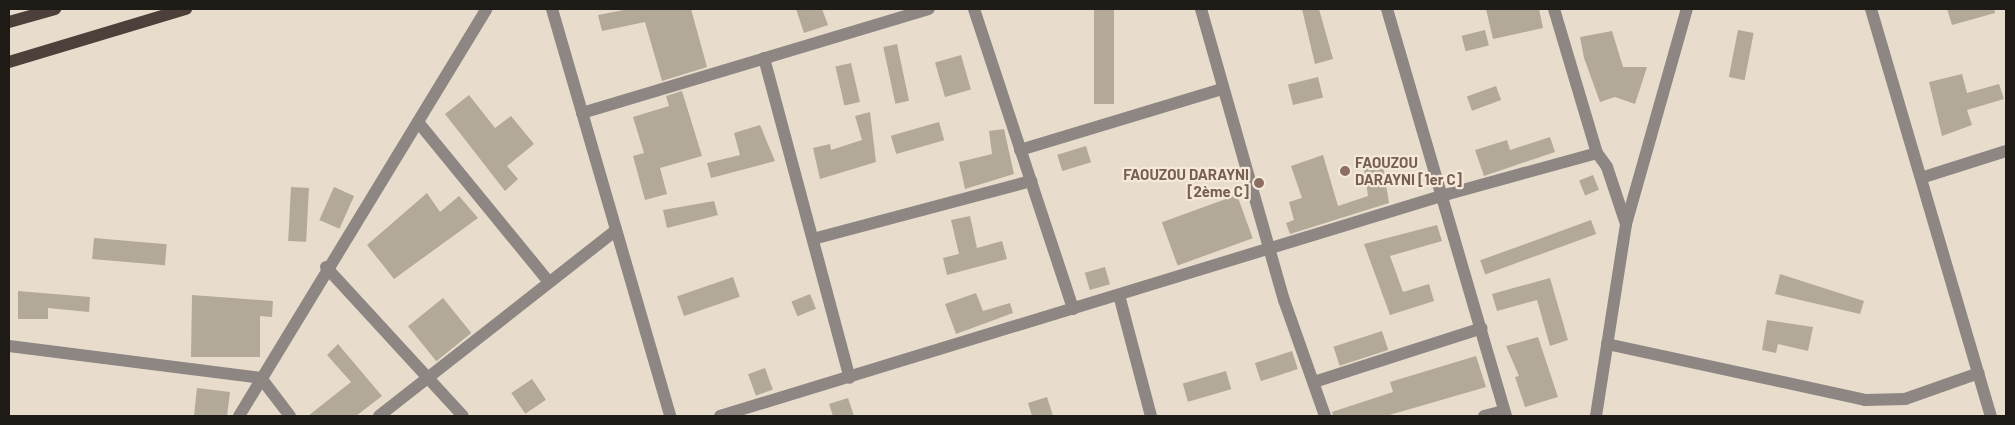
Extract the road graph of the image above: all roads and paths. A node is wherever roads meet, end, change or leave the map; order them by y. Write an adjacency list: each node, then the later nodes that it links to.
1 (55, 9): 12 (main road)
2 (186, 9): 14 (main road)
3 (486, 9): 17 (street)
4 (552, 9): 16 (street)
5 (929, 9): 13 (street)
6 (974, 9): 18 (street)
7 (1201, 9): 15 (street)
8 (1387, 9): 23 (street)
9 (1554, 9): 20 (street)
10 (1687, 9): 24 (street)
11 (1871, 9): 21 (street)
12 (9, 22)
13 (764, 58): 16 (street); 26 (street)
14 (9, 62)
15 (1222, 89): 18 (street); 27 (street)
16 (582, 113): 25 (street)
17 (418, 122): 28 (street); 29 (street)
18 (1020, 150): 22 (street)
19 (2006, 151): 21 (street)
20 (1597, 153): 23 (street); 24 (street)
21 (1924, 176): 35 (street)
22 (1031, 181): 26 (street); 31 (street)
23 (1440, 196): 27 (street); 32 (street)
24 (1626, 224): 33 (street)
25 (616, 230): 29 (street); 45 (street)
26 (813, 239): 38 (street)
27 (1270, 249): 30 (street); 39 (street)
28 (326, 267): 36 (street); 37 (street)
29 (549, 282): 37 (street)
30 (1119, 295): 31 (street); 47 (street)
31 (1073, 309): 38 (street)
32 (1482, 328): 39 (street); 40 (street)
33 (1607, 344): 35 (street); 50 (street)
34 (9, 346): 36 (street)
35 (1979, 373): 51 (street)
36 (261, 378): 41 (street); 42 (street)
37 (427, 378): 43 (street); 44 (street)
38 (850, 378): 46 (street)
39 (1314, 382): 48 (street)
40 (1505, 413): 49 (street)
41 (238, 416)
42 (290, 416)
43 (379, 416)
44 (463, 416)
45 (670, 416)
46 (720, 416)
47 (1151, 416)
48 (1325, 416)
49 (1484, 416)
50 (1596, 416)
51 (1990, 416)

